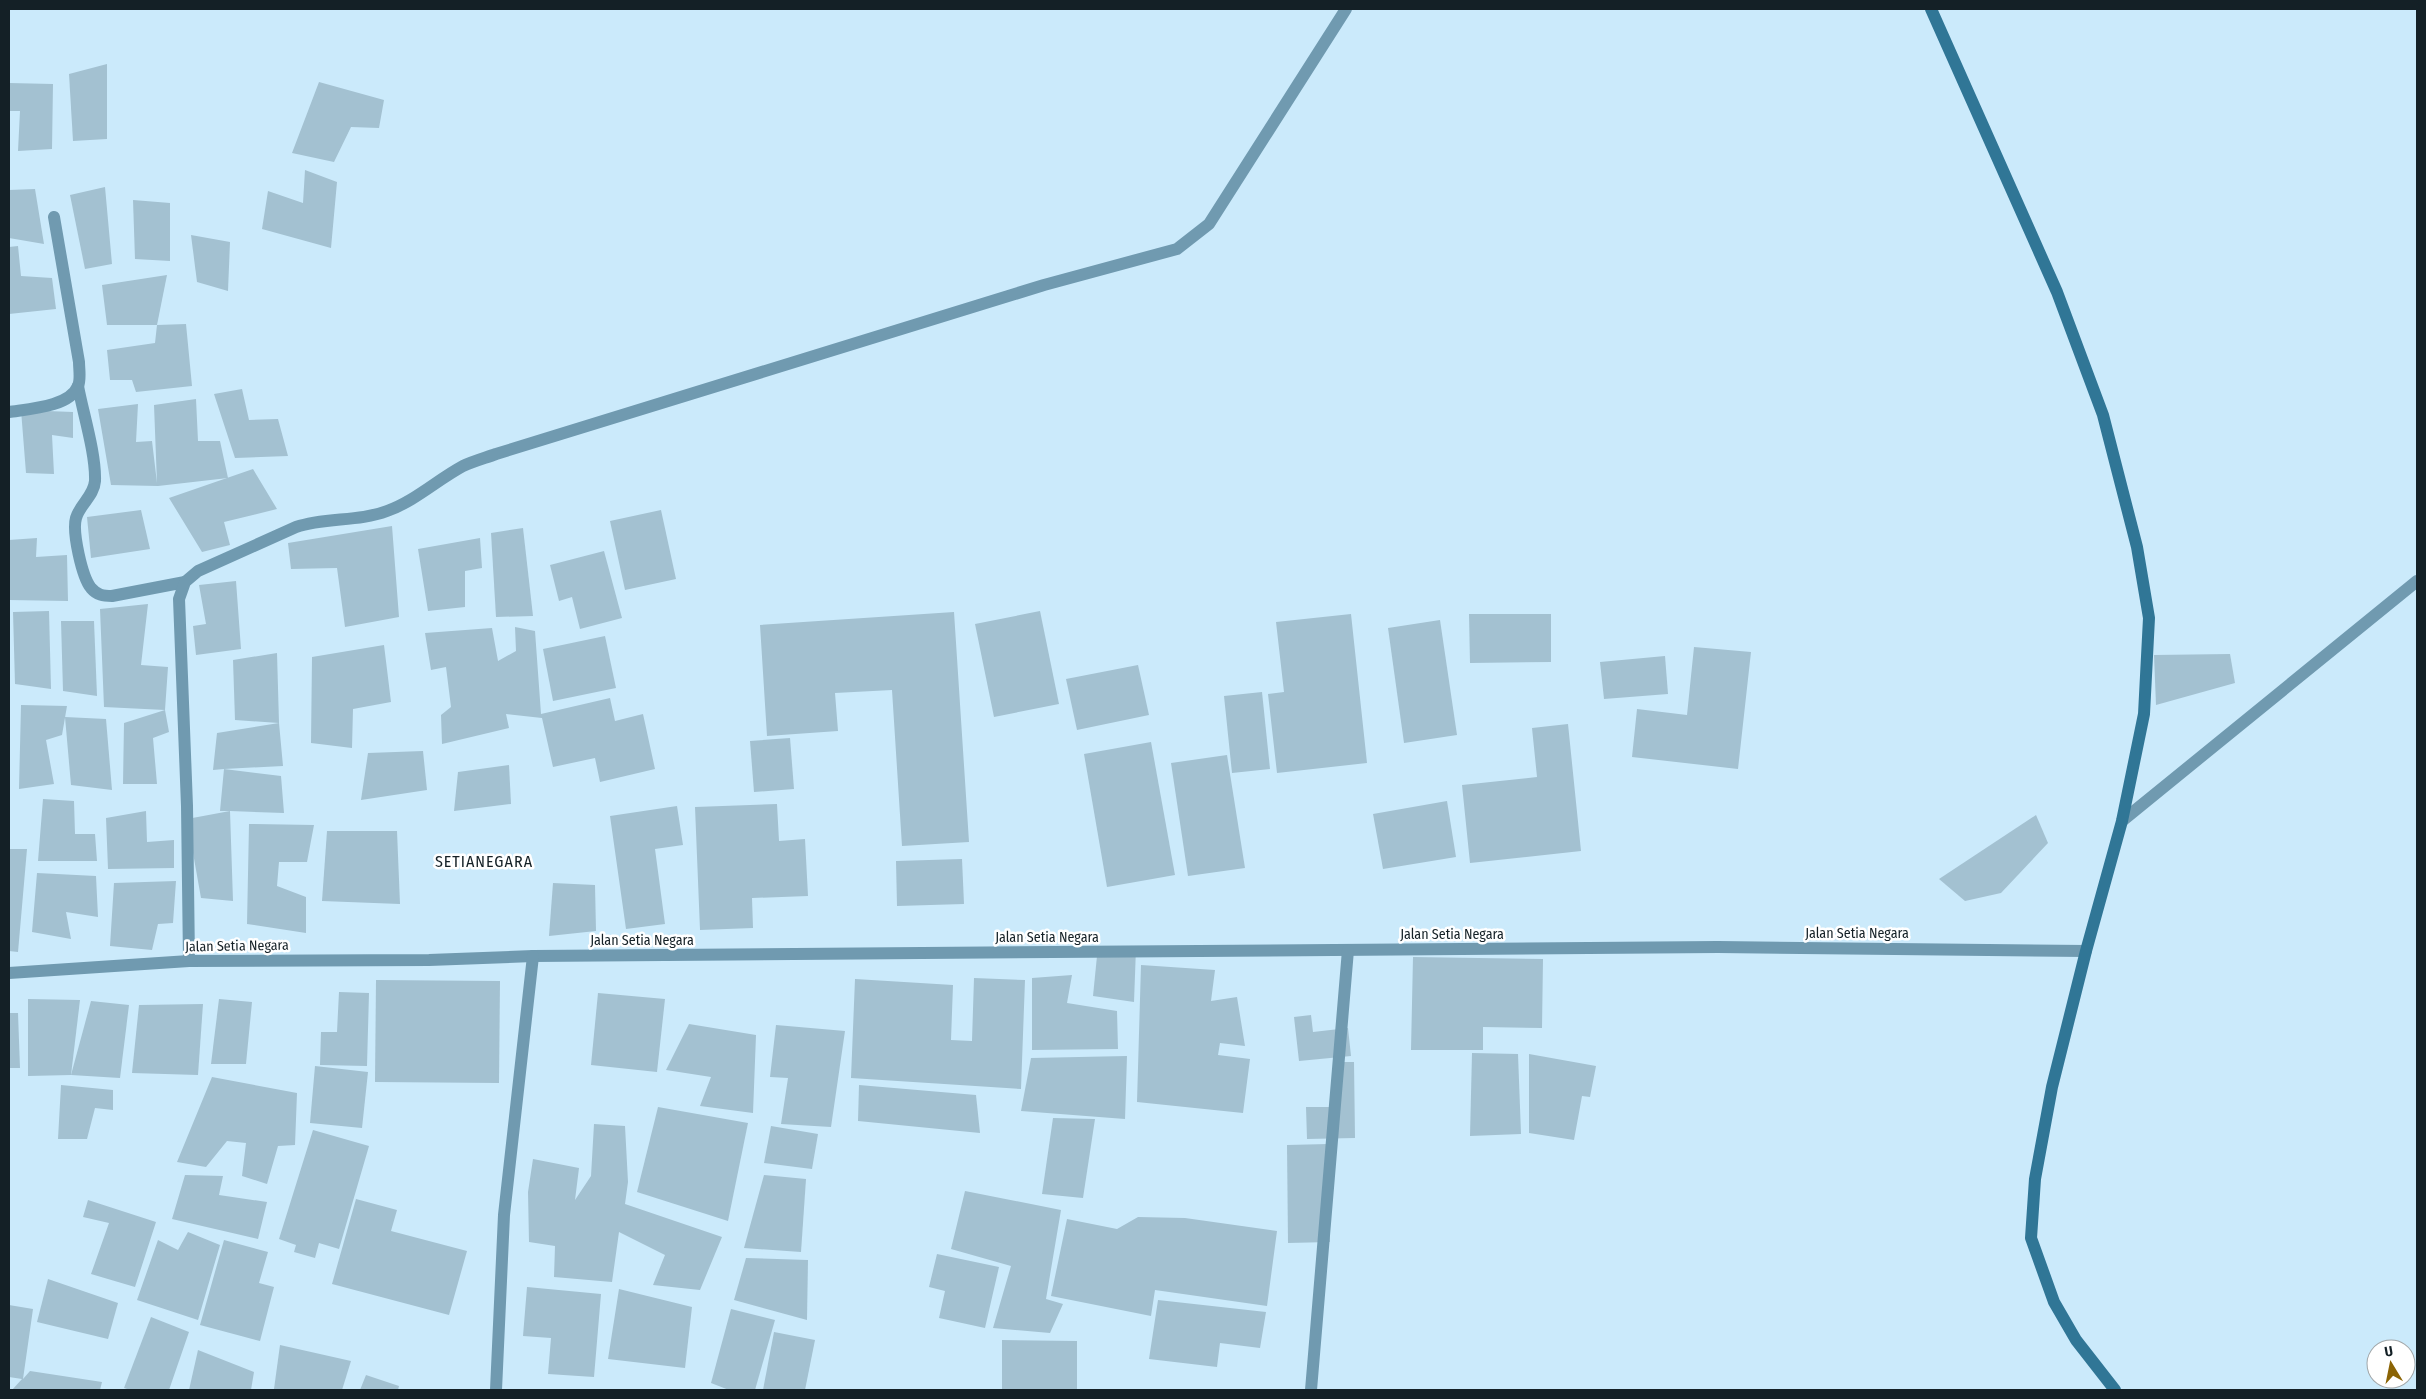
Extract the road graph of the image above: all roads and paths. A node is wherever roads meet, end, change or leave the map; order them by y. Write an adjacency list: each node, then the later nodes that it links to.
1 (1346, 9): 7 (street)
2 (1932, 9): 8 (street)
3 (54, 217): 4 (street)
4 (78, 386): 5 (street); 7 (street)
5 (9, 412)
6 (2417, 581): 8 (street)
7 (185, 582): 12 (street)
8 (2122, 822): 10 (street)
9 (1348, 950): 10 (street, Jalan Setia Negara); 11 (street, Jalan Setia Negara); 15 (street)
10 (2086, 951): 16 (street)
11 (533, 956): 12 (street, Jalan Setia Negara); 14 (street)
12 (189, 961): 13 (street, Jalan Setia Negara)
13 (9, 973)
14 (496, 1390)
15 (1312, 1390)
16 (2116, 1390)

